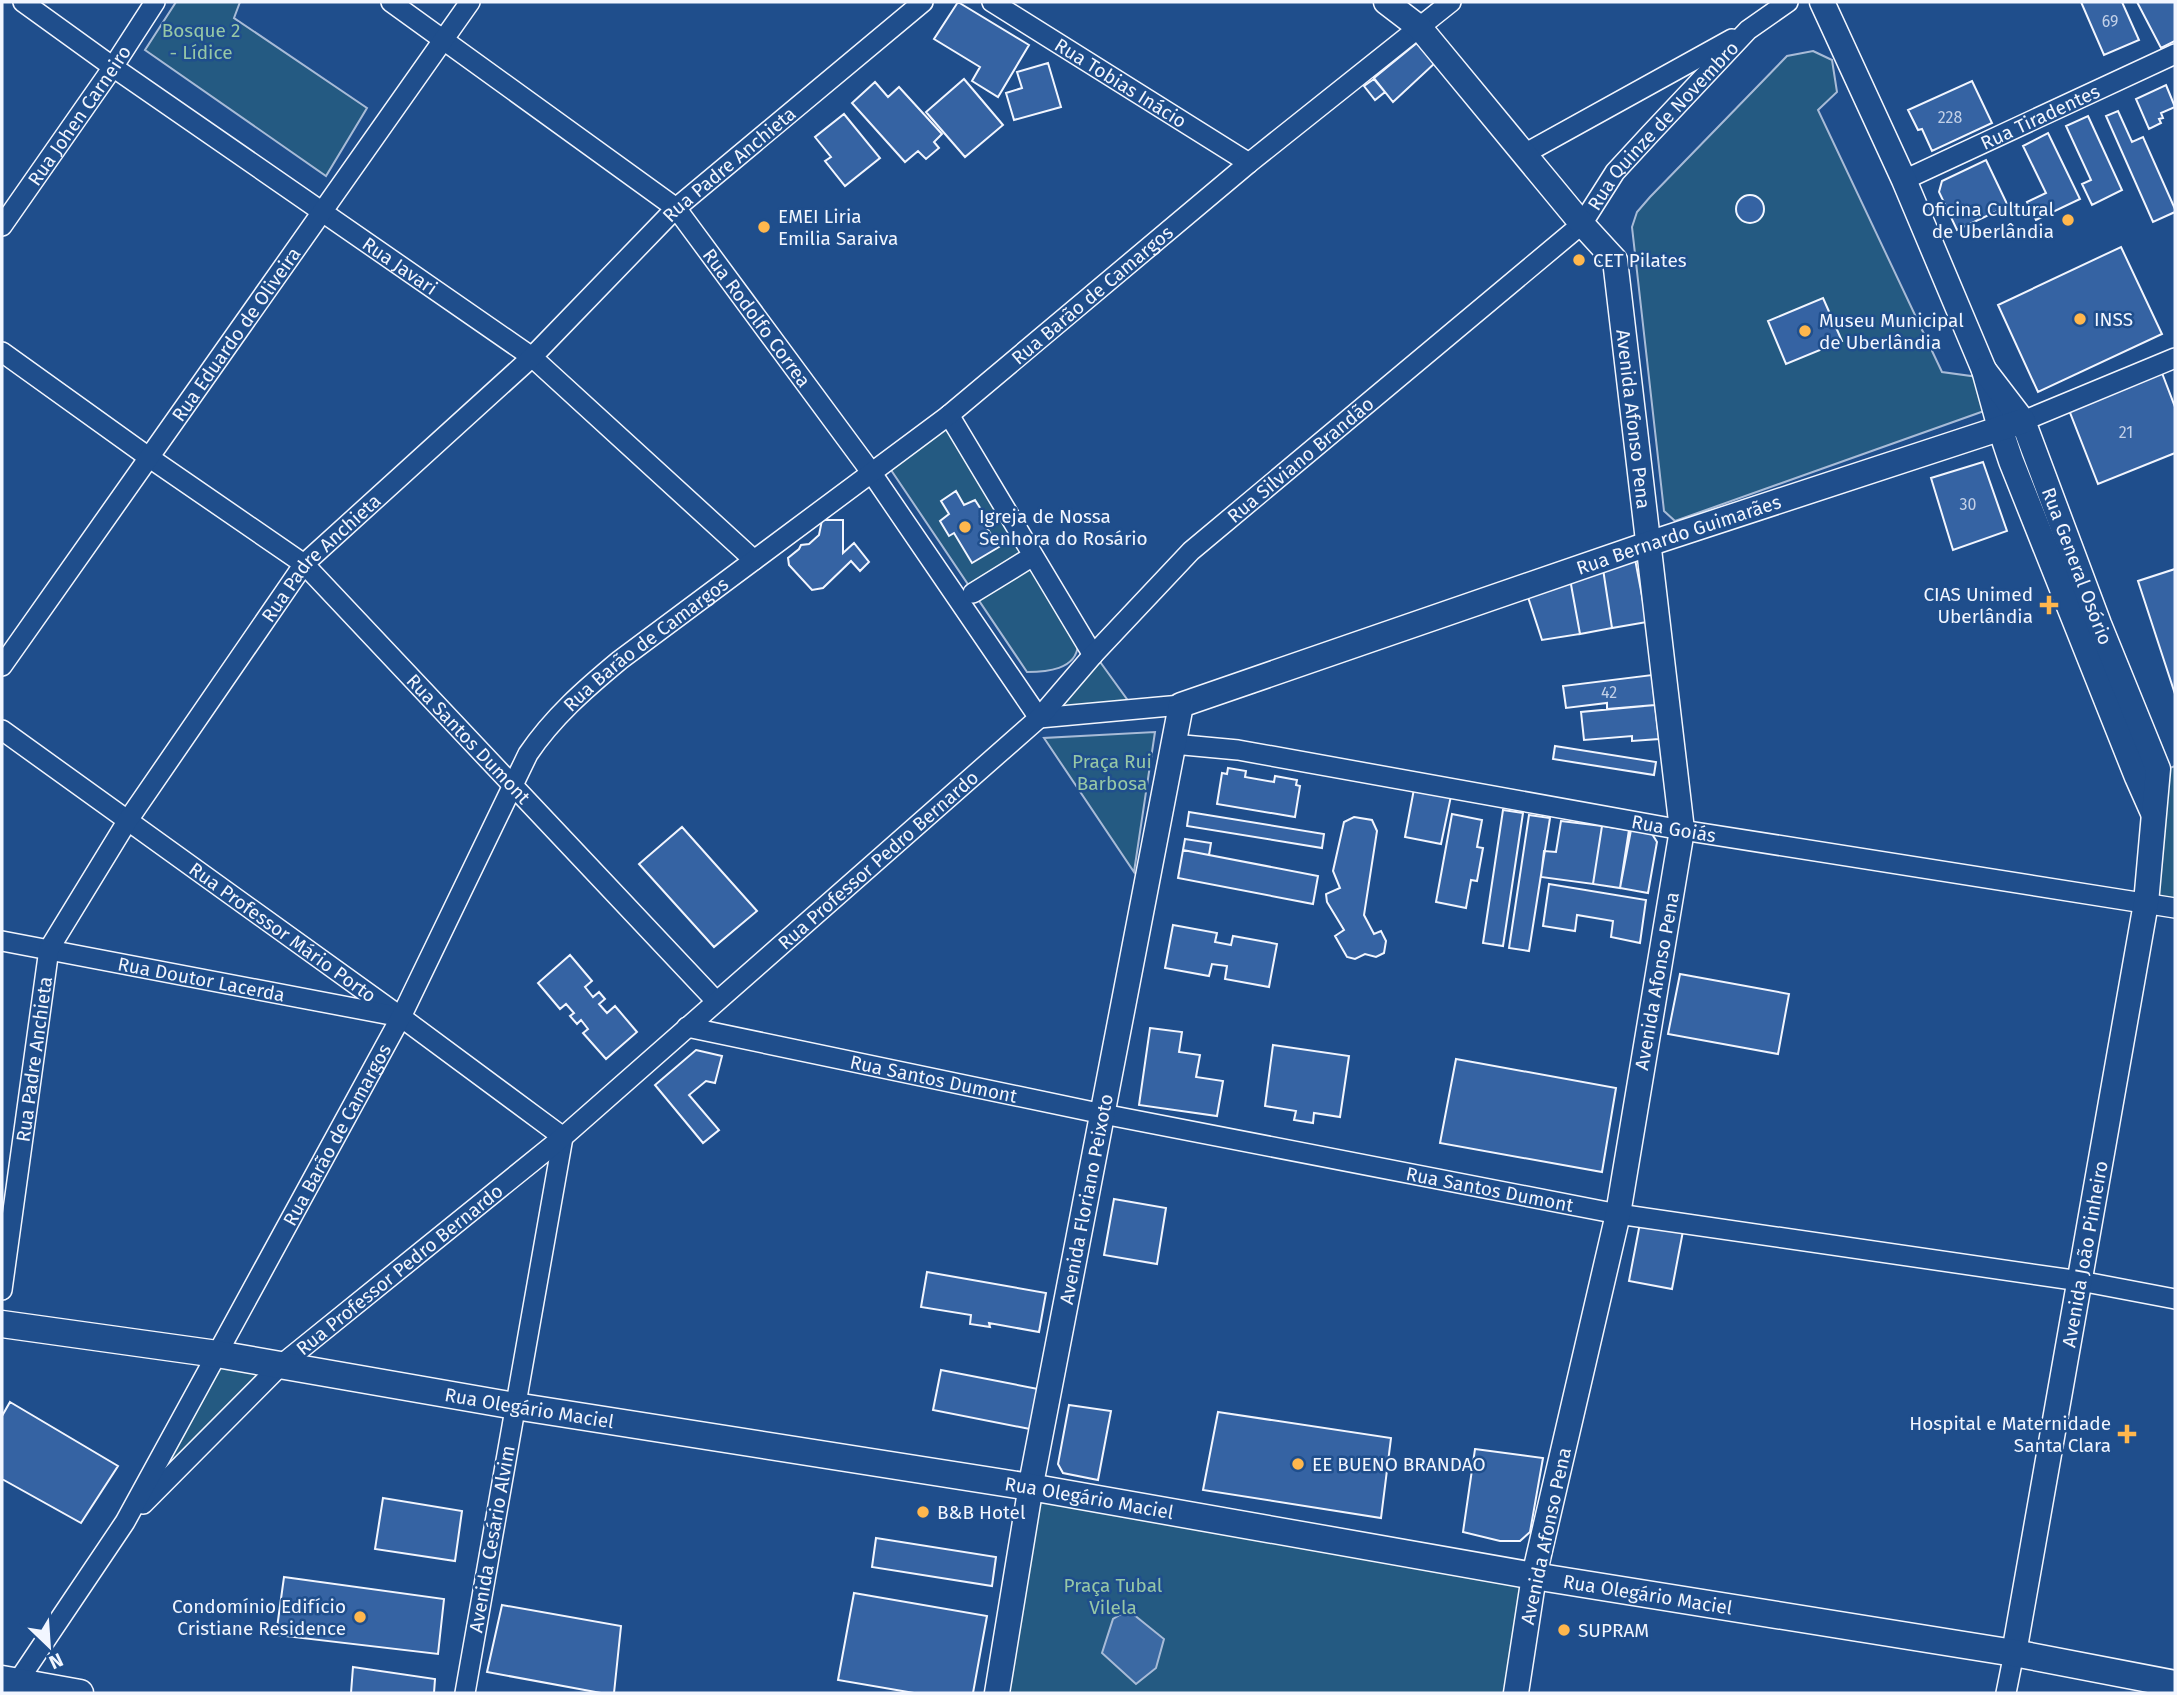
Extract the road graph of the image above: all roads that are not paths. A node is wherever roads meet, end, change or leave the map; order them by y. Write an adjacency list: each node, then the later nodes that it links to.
1 (23, 2): 15 (street, Rua Javari)
2 (155, 2): 15 (street, Rua Johen Carneiro)
3 (391, 2): 13 (street, Rua Rodolfo Correa)
4 (470, 2): 13 (street, Rua Eduardo de Oliveira)
5 (923, 2): 19 (street, Rua Padre Anchieta)
6 (992, 2): 17 (street, Rua Tobias Inácio)
7 (1386, 2): 11 (street)
8 (1451, 2): 11 (street, Rua Barão de Camargos)
9 (1788, 2): 12 (street, Rua Quinze de Novembro)
10 (1822, 2): 18 (street)
11 (1420, 28): 16 (street); 17 (street, Rua Barão de Camargos)
12 (1748, 30): 16 (street, Rua Quinze de Novembro); 21 (street, Rua Quinze de Novembro)
13 (443, 38): 19 (street, Rua Rodolfo Correa); 20 (street, Rua Eduardo de Oliveira)
14 (2175, 54): 18 (street, Rua Tiradentes)
15 (113, 67): 20 (street, Rua Javari); 22 (street, Rua Johen Carneiro)
16 (1524, 154): 21 (street)
17 (1249, 163): 26 (street, Rua Barão de Camargos)
18 (1904, 180): 27 (street)
19 (676, 208): 24 (street, Rua Padre Anchieta); 29 (street, Rua Rodolfo Correa)
20 (322, 210): 24 (street, Rua Javari); 28 (street, Rua Eduardo de Oliveira)
21 (1582, 224): 30 (street, Avenida Afonso Pena); 35 (street, Rua Silviano Brandão)
22 (2, 226)
23 (2, 352): 28 (street, Rua Santos Dumont)
24 (532, 357): 32 (street, Rua Javari); 33 (street, Rua Padre Anchieta)
25 (2175, 358): 27 (street, Rua Bernardo Guimarães)
26 (949, 415): 29 (street, Rua Barão de Camargos); 31 (street)
27 (2011, 424): 30 (street, Rua Bernardo Guimarães); 41 (street, Avenida João Pinheiro)
28 (147, 456): 33 (street, Rua Santos Dumont); 36 (street, Rua Eduardo de Oliveira)
29 (871, 472): 32 (street, Rua Barão de Camargos); 38 (street, Rua Rodolfo Correa)
30 (1648, 544): 37 (street, Rua Bernardo Guimarães); 44 (street, Avenida Afonso Pena)
31 (1033, 556): 34 (street); 35 (street)
32 (754, 559): 42 (street, Rua Barão de Camargos)
33 (304, 564): 42 (street, Rua Santos Dumont); 43 (street, Rua Padre Anchieta)
34 (973, 593)
35 (1093, 655): 38 (street, Rua Silviano Brandão)
36 (2, 666)
37 (1181, 705): 38 (street); 40 (street, Avenida Floriano Peixoto)
38 (1039, 718): 49 (street, Rua Professor Pedro Bernardo)
39 (2, 730): 43 (street, Rua Professor Mário Porto)
40 (1173, 744): 44 (street, Rua Goiás); 52 (street, Avenida Floriano Peixoto)
41 (2157, 770): 45 (street, Avenida João Pinheiro)
42 (513, 786): 49 (street, Rua Santos Dumont); 50 (street, Rua Barão de Camargos)
43 (128, 820): 48 (street, Rua Padre Anchieta); 50 (street, Rua Professor Mário Porto)
44 (1682, 830): 45 (street, Rua Goiás); 54 (street, Avenida Afonso Pena)
45 (2146, 903): 46 (street, Rua Goiás); 55 (street, Avenida João Pinheiro)
46 (2175, 908)
47 (2, 941): 48 (street, Rua Doutor Lacerda)
48 (49, 949): 50 (street, Rua Doutor Lacerda); 56 (street, Rua Padre Anchieta)
49 (716, 1001): 51 (street)
50 (401, 1017): 53 (street, Rua Professor Mário Porto); 59 (street, Rua Barão de Camargos)
51 (687, 1027): 52 (street, Rua Santos Dumont); 53 (street, Rua Professor Pedro Bernardo)
52 (1103, 1114): 54 (street, Rua Santos Dumont); 62 (street, Avenida Floriano Peixoto)
53 (563, 1137): 60 (street, Rua Professor Pedro Bernardo); 61 (street, Avenida Cesário Alvim)
54 (1618, 1214): 55 (street, Rua Santos Dumont); 64 (street, Avenida Afonso Pena)
55 (2080, 1281): 57 (street, Rua Santos Dumont); 65 (street, Avenida João Pinheiro)
56 (2, 1290)
57 (2175, 1300)
58 (2, 1324): 59 (main road, Rua Olegário Maciel)
59 (217, 1354): 60 (main road, Rua Olegário Maciel); 63 (street, Rua Barão de Camargos)
60 (281, 1365): 61 (main road, Rua Olegário Maciel); 63 (street, Rua Professor Pedro Bernardo)
61 (515, 1406): 62 (main road, Rua Olegário Maciel); 69 (street, Avenida Cesário Alvim)
62 (1030, 1487): 64 (main road, Rua Olegário Maciel); 70 (street, Avenida Floriano Peixoto)
63 (125, 1522): 67 (street)
64 (1534, 1576): 65 (main road, Rua Olegário Maciel); 71 (street, Avenida Afonso Pena)
65 (2014, 1653): 66 (main road, Rua Olegário Maciel); 72 (street, Avenida João Pinheiro)
66 (2175, 1684)
67 (10, 1685): 68 (main road)
68 (79, 1693)
69 (464, 1693)
70 (997, 1693)
71 (1516, 1693)
72 (2006, 1693)

